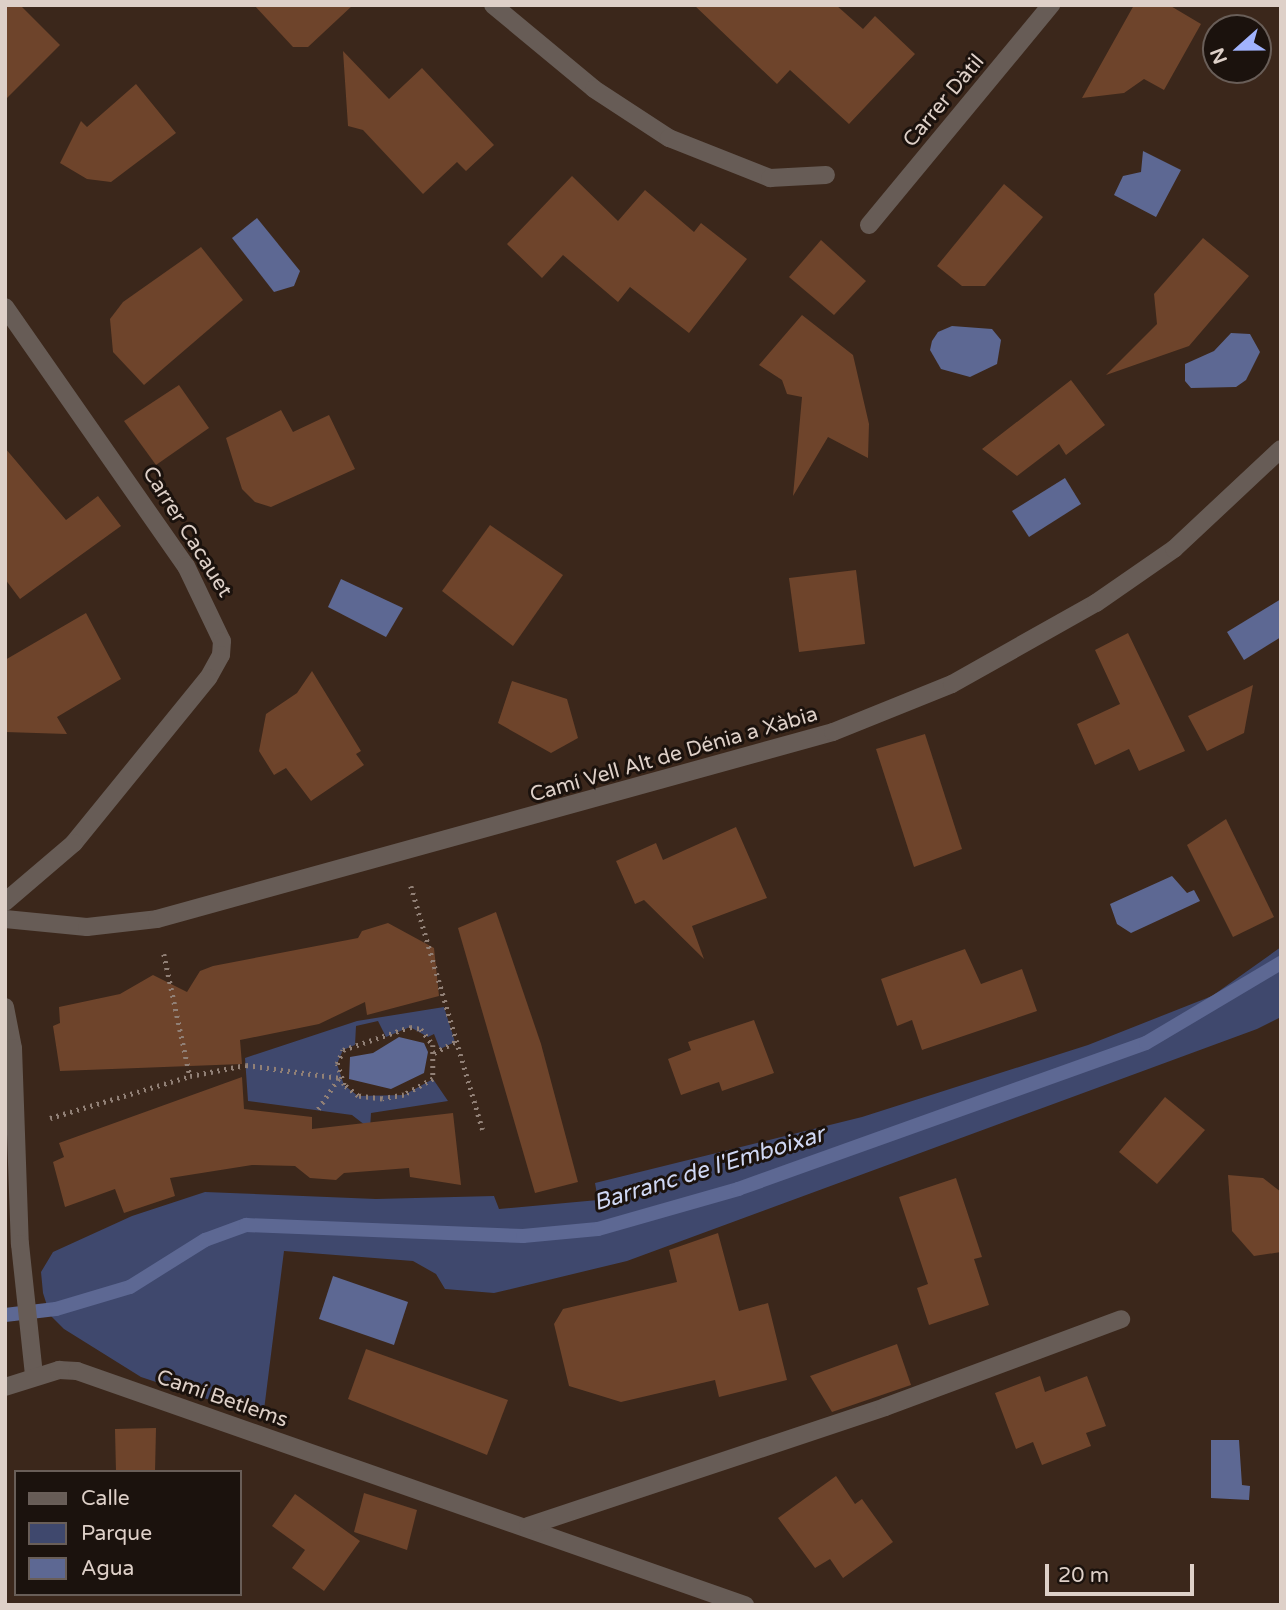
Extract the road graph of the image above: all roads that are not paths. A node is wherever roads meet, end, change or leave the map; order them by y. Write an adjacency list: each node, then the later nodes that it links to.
1 (493, 5): 3 (street)
2 (1051, 5): 4 (street, Carrer Dàtil)
3 (826, 175)
4 (869, 225)
5 (5, 307): 7 (street, Carrer Cacauet)
6 (1281, 449): 8 (street, Camí Vell Alt de Dénia a Xàbia)
7 (5, 902)
8 (5, 919)
9 (5, 1007): 11 (street)
10 (1121, 1319): 13 (street)
11 (34, 1377): 12 (street, Camí Betlems); 13 (street, Camí Betlems)
12 (5, 1387)
13 (528, 1526): 14 (street, Camí Betlems)
14 (745, 1605)

